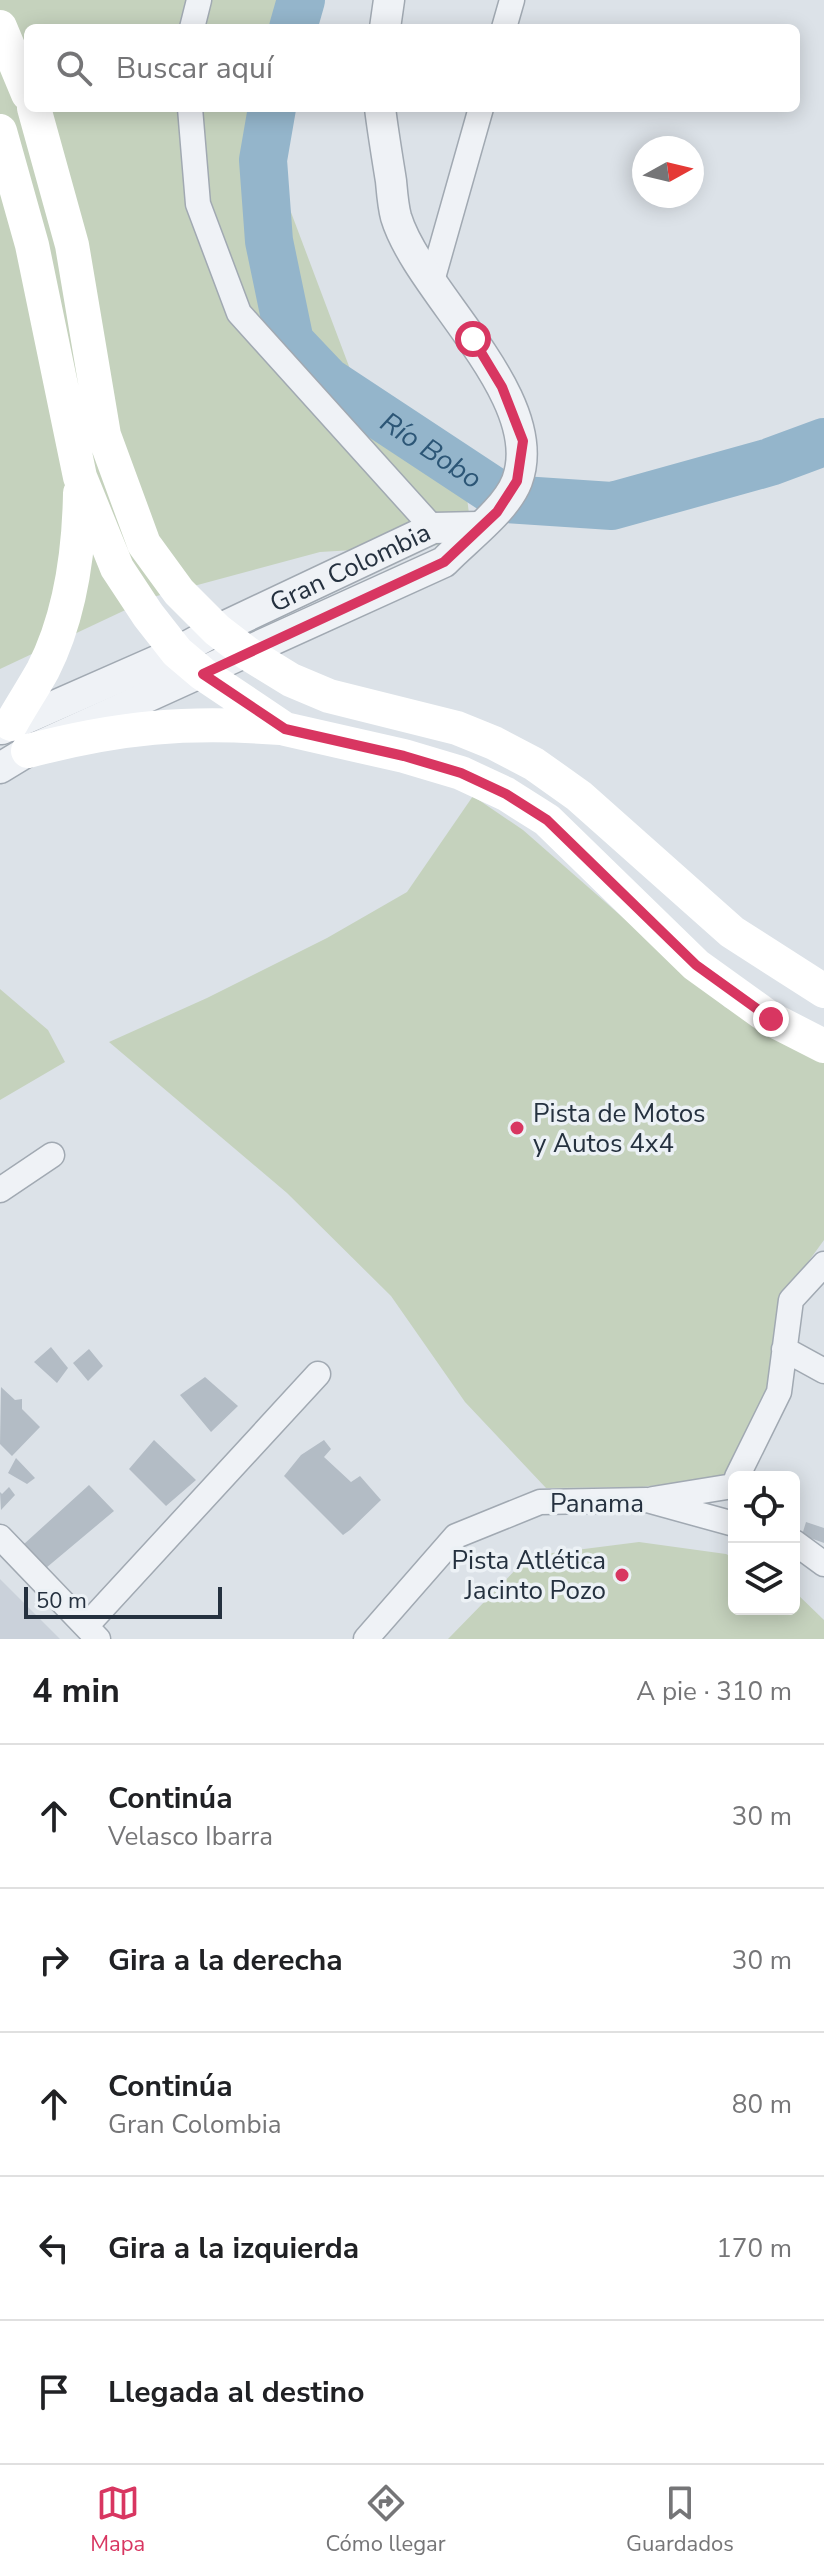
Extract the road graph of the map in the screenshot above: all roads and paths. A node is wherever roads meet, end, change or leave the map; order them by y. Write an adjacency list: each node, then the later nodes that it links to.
1 (199, 0): 4 (street)
2 (389, 0): 5 (street)
3 (512, 0): 6 (street)
4 (193, 24)
5 (386, 24)
6 (505, 24)
7 (0, 27): 8 (main road)
8 (24, 84)
9 (35, 112): 18 (main road)
10 (190, 112): 17 (street)
11 (381, 112): 14 (street)
12 (480, 112): 14 (street)
13 (0, 131): 15 (main road)
14 (432, 281): 16 (street)
15 (80, 477): 20 (main road); 22 (main road)
16 (488, 520): 17 (street, Gran Colombia); 19 (street, Gran Colombia)
17 (433, 528): 18 (street, Gran Colombia)
18 (217, 630): 19 (main road); 20 (street, Gran Colombia)
19 (247, 653): 20 (street, Gran Colombia); 23 (main road)
20 (190, 663): 21 (main road); 22 (street, Gran Colombia)
21 (285, 729): 22 (main road); 24 (main road)
22 (10, 743)
23 (824, 991)
24 (824, 1046)
25 (52, 1155): 26 (street)
26 (0, 1190)
27 (824, 1264): 28 (street)
28 (784, 1349): 29 (street); 31 (street)
29 (824, 1371)
30 (318, 1374): 38 (street)
31 (740, 1471)
32 (728, 1487): 33 (street)
33 (647, 1500): 34 (street, Panama); 39 (street, Panama)
34 (728, 1522)
35 (0, 1537): 38 (street)
36 (795, 1543): 37 (street)
37 (824, 1564)
38 (92, 1632)
39 (366, 1639)

